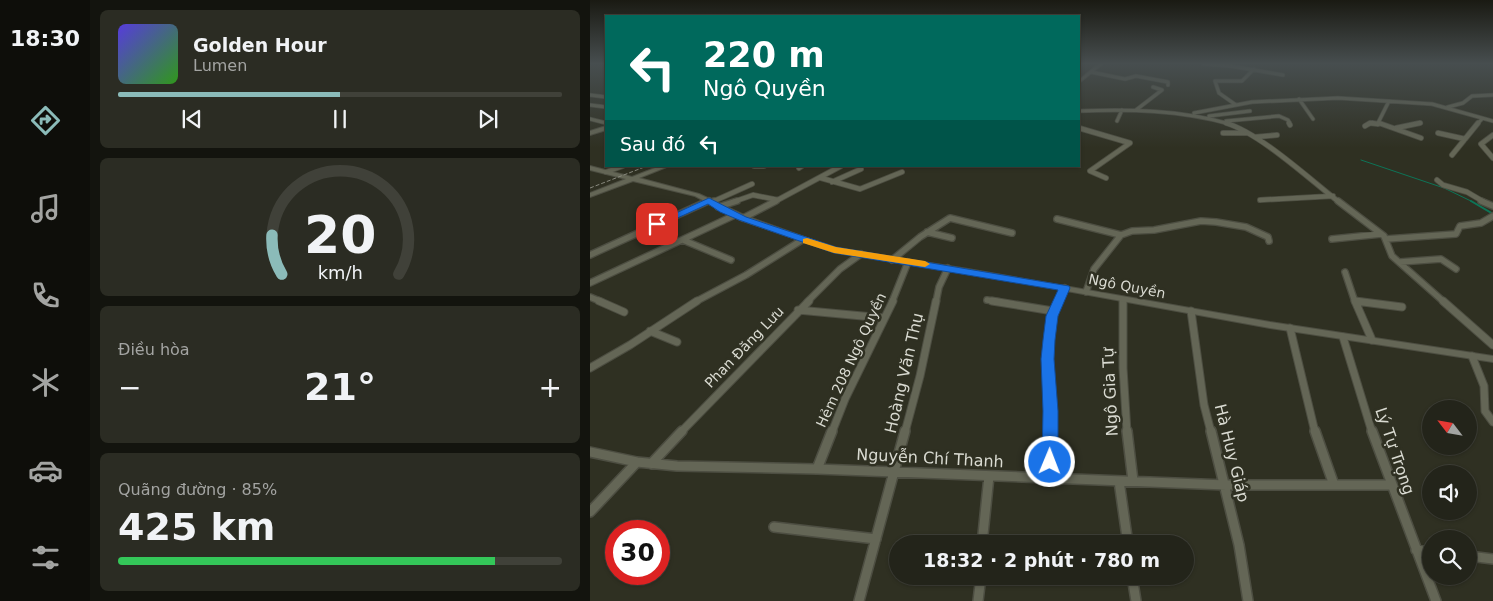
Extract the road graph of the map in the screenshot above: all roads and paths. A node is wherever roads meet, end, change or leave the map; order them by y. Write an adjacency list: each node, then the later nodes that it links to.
1 (1160, 92): 16 (street)
2 (1219, 92): 8 (street)
3 (590, 95): 5 (street)
4 (1493, 96): 11 (street)
5 (605, 97)
6 (1299, 99): 7 (street); 8 (street); 23 (street)
7 (1388, 102): 11 (street); 30 (street)
8 (1236, 104): 18 (street)
9 (590, 105): 10 (street)
10 (605, 107)
11 (1447, 107): 24 (street)
12 (1103, 110): 13 (street); 14 (street); 19 (street)
13 (1122, 110): 16 (street); 25 (street)
14 (1080, 111)
15 (1250, 111): 20 (street)
16 (1138, 112): 17 (street)
17 (1165, 112): 18 (street); 21 (street)
18 (1185, 114): 20 (street)
19 (1100, 116)
20 (1202, 116): 27 (street)
21 (1160, 117)
22 (590, 119): 28 (street)
23 (1314, 119)
24 (1482, 119): 26 (street); 44 (street)
25 (1117, 121)
26 (1493, 121)
27 (1223, 122): 31 (street); 36 (street)
28 (605, 123)
29 (1421, 123): 35 (street)
30 (1378, 124): 32 (street); 35 (street)
31 (1290, 125)
32 (1364, 126)
33 (605, 128): 37 (street)
34 (1080, 128): 56 (street)
35 (1393, 129): 43 (street)
36 (1249, 132): 38 (street); 42 (street)
37 (590, 133)
38 (1223, 133)
39 (1438, 133): 44 (street)
40 (1277, 135): 42 (street)
41 (1493, 135): 46 (street)
42 (1255, 137): 61 (street)
43 (1421, 138)
44 (1465, 139): 45 (street)
45 (1452, 155)
46 (1493, 158)
47 (620, 167): 52 (street)
48 (663, 167): 54 (street)
49 (840, 167): 55 (street)
50 (861, 169): 58 (street)
51 (592, 170): 52 (street, Ngô Quyền)
52 (606, 172): 54 (street, Ngô Quyền)
53 (902, 172): 58 (street)
54 (634, 178): 60 (street); 64 (street, Ngô Quyền)
55 (821, 178): 58 (street); 62 (street)
56 (1106, 178)
57 (1437, 180): 65 (street)
58 (832, 182)
59 (752, 184): 64 (street)
60 (590, 194)
61 (1333, 196): 63 (street); 71 (street)
62 (778, 200): 64 (street); 67 (street)
63 (1260, 200)
64 (713, 203): 67 (street, Ngô Quyền); 80 (street)
65 (1493, 206)
66 (1493, 216): 75 (street)
67 (739, 217): 76 (street); 77 (street, Ngô Quyền)
68 (1058, 219): 72 (street)
69 (928, 232): 70 (street); 73 (street); 82 (street)
70 (1012, 233)
71 (1381, 234): 74 (street); 75 (street)
72 (1121, 236): 78 (street); 90 (street)
73 (952, 238)
74 (1332, 239)
75 (1386, 239): 84 (street)
76 (683, 240): 81 (street); 88 (street)
77 (802, 240): 79 (street, Ngô Quyền); 102 (street)
78 (1269, 241)
79 (861, 254): 82 (street, Ngô Quyền); 96 (street, Phan Đăng Lưu)
80 (590, 256)
81 (731, 260)
82 (892, 260): 83 (street, Ngô Quyền)
83 (908, 262): 85 (street, Ngô Quyền); 100 (street, Hẻm 208 Ngô Quyền)
84 (1400, 262): 86 (street); 106 (street)
85 (948, 268): 89 (street, Ngô Quyền); 115 (street, Hoàng Văn Thụ)
86 (1456, 269)
87 (1345, 272): 94 (street)
88 (591, 283)
89 (1065, 288): 90 (street, Ngô Quyền); 97 (street)
90 (1086, 292): 93 (street, Ngô Quyền)
91 (590, 297): 99 (street)
92 (987, 300): 97 (street)
93 (1123, 300): 98 (street, Ngô Quyền); 119 (street, Ngô Gia Tự)
94 (1355, 301): 95 (street); 104 (street)
95 (1402, 308)
96 (798, 310): 100 (street); 113 (street, Phan Đăng Lưu)
97 (1054, 311): 117 (street)
98 (1191, 311): 101 (street, Ngô Quyền); 120 (street, Hà Huy Giáp)
99 (624, 312)
100 (884, 318): 114 (street, Hẻm 208 Ngô Quyền)
101 (1290, 328): 103 (street, Ngô Quyền); 121 (street)
102 (650, 331): 105 (street); 109 (street)
103 (1343, 337): 104 (street, Ngô Quyền); 122 (street, Lý Tự Trọng)
104 (1372, 340): 107 (street, Ngô Quyền)
105 (678, 342)
106 (1493, 344)
107 (1472, 356): 108 (street, Ngô Quyền); 110 (street)
108 (1493, 359)
109 (590, 368)
110 (1493, 422)
111 (590, 452): 112 (street, Nguyễn Chí Thanh)
112 (636, 462): 113 (street, Nguyễn Chí Thanh); 123 (street)
113 (651, 464): 114 (street, Nguyễn Chí Thanh)
114 (817, 469): 115 (street, Nguyễn Chí Thanh)
115 (895, 472): 116 (street, Nguyễn Chí Thanh); 127 (street, Hoàng Văn Thụ)
116 (989, 476): 117 (street, Nguyễn Chí Thanh); 125 (street)
117 (1050, 478): 118 (street, Nguyễn Chí Thanh)
118 (1119, 481): 119 (street, Nguyễn Chí Thanh); 126 (street)
119 (1133, 481): 120 (street, Nguyễn Chí Thanh)
120 (1226, 485): 121 (street, Nguyễn Chí Thanh); 137 (street, Hà Huy Giáp)
121 (1334, 485): 122 (street, Nguyễn Chí Thanh)
122 (1390, 485): 128 (street, Lý Tự Trọng)
123 (590, 512)
124 (774, 527): 127 (street)
125 (983, 535)
126 (1127, 535)
127 (876, 539): 134 (street, Hoàng Văn Thụ)
128 (1416, 550): 129 (street); 138 (street, Lý Tự Trọng)
129 (1422, 551)
130 (1477, 557): 131 (street)
131 (1493, 560)
132 (980, 585): 135 (street)
133 (1133, 585): 136 (street)
134 (858, 601)
135 (978, 601)
136 (1136, 601)
137 (1248, 601)
138 (1436, 601)

